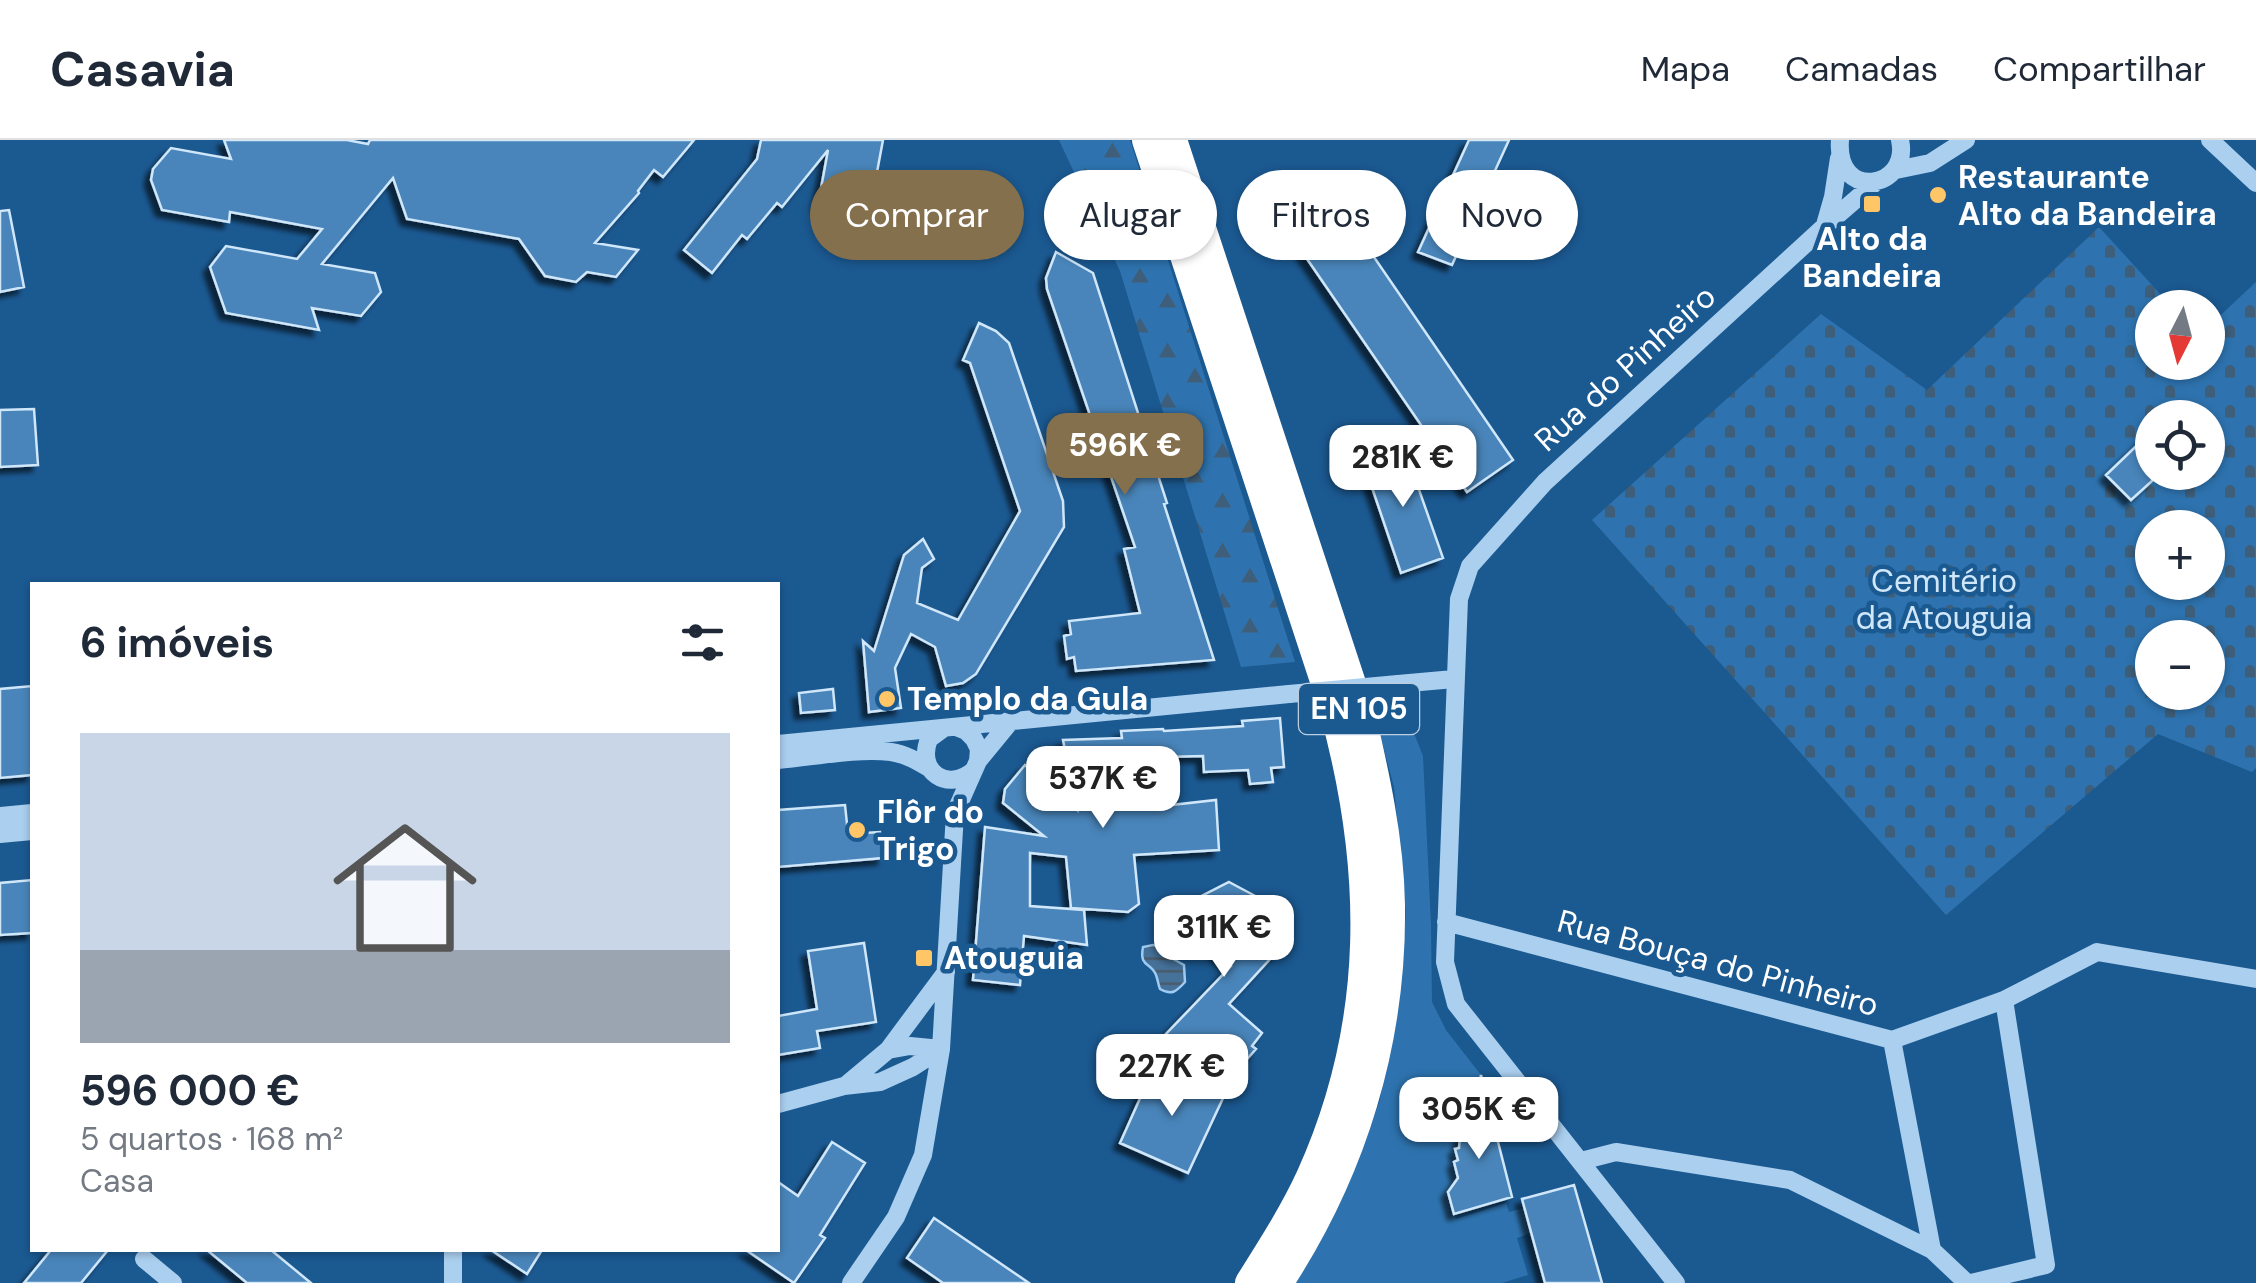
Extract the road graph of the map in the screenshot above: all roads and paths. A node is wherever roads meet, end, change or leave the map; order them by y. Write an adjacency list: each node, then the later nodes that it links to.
1 (1146, 140): 39 (highway, EN 105)
2 (1172, 140): 40 (highway, EN 105)
3 (1900, 140): 7 (street)
4 (1966, 140): 7 (street, Rua do Pinheiro)
5 (2210, 140): 9 (street)
6 (1840, 148): 8 (street); 10 (street)
7 (1896, 170): 8 (street, Rua do Pinheiro)
8 (1876, 182): 10 (street, Rua do Pinheiro)
9 (2256, 183)
10 (1824, 226): 11 (street, Rua do Pinheiro)
11 (1454, 679): 12 (street, bridge); 23 (street, Rua do Pinheiro)
12 (1010, 722): 13 (street); 16 (street)
13 (950, 727): 14 (street); 16 (street); 17 (street)
14 (780, 744)
15 (780, 760): 17 (street)
16 (976, 765): 17 (street); 18 (street)
17 (932, 772): 18 (street)
18 (955, 812): 24 (street)
19 (30, 813): 20 (street)
20 (0, 816)
21 (30, 831): 22 (street)
22 (0, 834)
23 (1446, 922): 27 (street, Rua Bouça do Pinheiro); 32 (street, Rua do Pinheiro)
24 (946, 972): 28 (street); 29 (street)
25 (2256, 979): 26 (street, Rua Bouça do Pinheiro)
26 (2004, 1000): 27 (street, Rua Bouça do Pinheiro); 42 (street)
27 (1892, 1040): 33 (street)
28 (941, 1049): 29 (street); 30 (street); 38 (street)
29 (888, 1050): 30 (street)
30 (844, 1086): 31 (street)
31 (780, 1103)
32 (1581, 1161): 33 (street); 41 (street, Rua do Pinheiro)
33 (1932, 1250): 42 (street)
34 (453, 1252): 37 (street)
35 (144, 1258): 36 (street)
36 (172, 1283)
37 (453, 1283)
38 (851, 1283)
39 (1250, 1283)
40 (1278, 1283)
41 (1676, 1283)
42 (1969, 1283)

